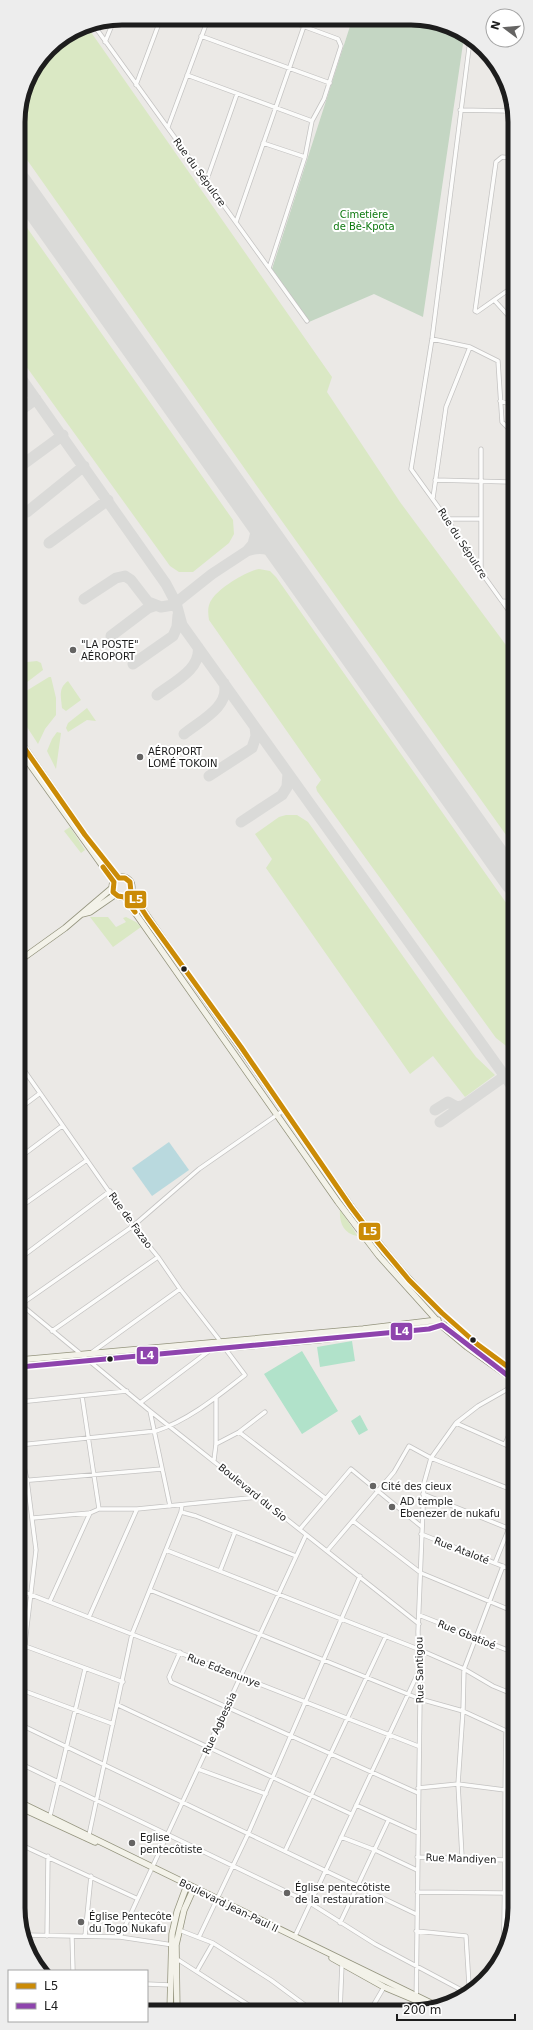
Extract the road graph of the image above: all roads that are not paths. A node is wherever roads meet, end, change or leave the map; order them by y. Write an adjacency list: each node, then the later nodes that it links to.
1 (158, 25): 13 (street)
2 (206, 25): 7 (street)
3 (300, 25): 5 (street)
4 (112, 26): 8 (street)
5 (306, 27): 10 (street); 12 (street)
6 (96, 28): 8 (street, Rue du Sépulcre)
7 (201, 36): 10 (street); 11 (street)
8 (105, 42): 13 (street, Rue du Sépulcre)
9 (469, 45): 16 (street)
10 (290, 68): 12 (street); 15 (street)
11 (187, 76): 14 (street); 19 (street)
12 (330, 83): 18 (street)
13 (136, 85): 19 (street, Rue du Sépulcre)
14 (237, 94): 15 (street); 23 (street)
15 (275, 108): 18 (street); 20 (street)
16 (460, 110): 17 (street); 30 (street)
17 (507, 111)
18 (312, 122): 21 (street)
19 (168, 127): 23 (street, Rue du Sépulcre)
20 (264, 143): 21 (street); 24 (street)
21 (304, 157): 25 (street)
22 (508, 158): 27 (street)
23 (206, 182): 24 (street, Rue du Sépulcre)
24 (236, 222): 25 (street, Rue du Sépulcre)
25 (269, 268): 29 (street, Rue du Sépulcre)
26 (508, 291): 27 (street)
27 (495, 301): 28 (street)
28 (508, 315)
29 (307, 321)
30 (432, 339): 31 (street); 39 (street, Rue du Sépulcre)
31 (470, 347): 32 (street); 36 (street)
32 (500, 401): 33 (street); 34 (street)
33 (508, 403)
34 (508, 428)
35 (481, 449): 37 (street)
36 (435, 480): 37 (street); 39 (street)
37 (481, 482): 38 (street); 41 (street)
38 (508, 482)
39 (433, 498): 40 (street, Rue du Sépulcre)
40 (447, 519): 41 (street); 42 (street, Rue du Sépulcre)
41 (481, 519): 42 (street)
42 (481, 572): 43 (street, Rue du Sépulcre)
43 (502, 601): 44 (street); 45 (street, Rue du Sépulcre)
44 (508, 602)
45 (508, 610)
46 (25, 748): 48 (main road)
47 (25, 758): 49 (main road)
48 (119, 878): 49 (main road); 50 (main road)
49 (113, 885): 51 (main road); 53 (main road)
50 (130, 892): 52 (main road); 58 (main road)
51 (116, 894): 52 (main road); 53 (main road)
52 (124, 897): 59 (main road)
53 (82, 914): 54 (main road)
54 (25, 956)
55 (25, 1072): 56 (street, Rue de Fazao)
56 (39, 1094): 57 (street); 60 (street, Rue de Fazao)
57 (25, 1104)
58 (284, 1110): 59 (street); 71 (main road)
59 (278, 1116): 65 (street); 72 (main road)
60 (62, 1126): 61 (street); 62 (street, Rue de Fazao)
61 (25, 1154)
62 (87, 1160): 63 (street, Rue de Fazao); 64 (street)
63 (110, 1191): 65 (street, Rue de Fazao); 66 (street)
64 (25, 1204)
65 (133, 1226): 67 (street, Rue de Fazao); 69 (street)
66 (25, 1255)
67 (158, 1257): 68 (street, Rue de Fazao); 75 (street)
68 (180, 1290): 76 (street, Rue de Fazao); 80 (street)
69 (25, 1300)
70 (25, 1309): 75 (street)
71 (443, 1317): 72 (main road); 73 (main road)
72 (437, 1320): 74 (main road); 76 (main road)
73 (450, 1322): 74 (main road); 83 (main road)
74 (442, 1326): 77 (main road); 84 (main road)
75 (52, 1331): 79 (street)
76 (219, 1341): 77 (street, Rue de Fazao); 78 (street); 80 (main road)
77 (224, 1347): 78 (main road); 88 (street, Rue de Fazao)
78 (213, 1348): 80 (main road); 90 (street)
79 (82, 1354): 80 (main road); 81 (main road)
80 (89, 1357): 82 (main road); 86 (street, Boulevard du Sio)
81 (25, 1359)
82 (25, 1365)
83 (508, 1367)
84 (508, 1376)
85 (508, 1389): 93 (street, Rue Santigou)
86 (127, 1391): 87 (street); 90 (street, Boulevard du Sio)
87 (82, 1396): 89 (street); 98 (street)
88 (216, 1398): 94 (street); 100 (street)
89 (25, 1401)
90 (140, 1403): 91 (street, Boulevard du Sio)
91 (150, 1411): 94 (street, Boulevard du Sio); 95 (street)
92 (265, 1412): 96 (street)
93 (456, 1423): 101 (street); 103 (street, Rue Santigou)
94 (170, 1426): 95 (street); 104 (street, Boulevard du Sio)
95 (156, 1431): 98 (street); 105 (street)
96 (239, 1432): 100 (street); 113 (street)
97 (508, 1437): 101 (street)
98 (89, 1438): 99 (street); 107 (street)
99 (25, 1443)
100 (216, 1444): 104 (street)
101 (505, 1444): 102 (street)
102 (508, 1446)
103 (431, 1458): 109 (street); 110 (street); 111 (street, Rue Santigou)
104 (214, 1460): 112 (street, Boulevard du Sio)
105 (162, 1469): 107 (street); 115 (street)
106 (25, 1471): 108 (street)
107 (94, 1475): 108 (street); 116 (street)
108 (27, 1480): 120 (street)
109 (508, 1488)
110 (377, 1492): 113 (street); 121 (street); 122 (street)
111 (423, 1494): 122 (street, Rue Santigou); 123 (street)
112 (258, 1497): 114 (street); 124 (street, Boulevard du Sio)
113 (325, 1498): 124 (street)
114 (182, 1505): 115 (street); 118 (street)
115 (170, 1506): 117 (street)
116 (98, 1509): 117 (street); 119 (street)
117 (137, 1509): 145 (street)
118 (181, 1512): 125 (street); 128 (street)
119 (90, 1513): 120 (street); 141 (street)
120 (33, 1518): 139 (street)
121 (353, 1521): 129 (street); 135 (street)
122 (422, 1527): 126 (street, Rue Santigou)
123 (508, 1528): 131 (street)
124 (300, 1529): 127 (street, Boulevard du Sio)
125 (235, 1532): 130 (street); 134 (street)
126 (421, 1534): 131 (street, Rue Ataloté); 135 (street, Rue Santigou)
127 (306, 1535): 129 (street, Boulevard du Sio); 130 (street, Rue Agbessia)
128 (166, 1550): 134 (street); 137 (street)
129 (327, 1552): 136 (street, Boulevard du Sio)
130 (296, 1556): 140 (street, Rue Agbessia)
131 (495, 1563): 132 (street, Rue Ataloté)
132 (503, 1566): 133 (street, Rue Ataloté); 142 (street)
133 (508, 1568)
134 (220, 1571): 140 (street)
135 (421, 1574): 142 (street); 144 (street, Rue Santigou)
136 (360, 1576): 146 (street); 147 (street, Boulevard du Sio)
137 (150, 1590): 148 (street); 149 (street)
138 (25, 1592): 139 (street, Rue Edzenunye)
139 (30, 1594): 141 (street, Rue Edzenunye); 152 (street)
140 (278, 1594): 146 (street); 149 (street, Rue Agbessia)
141 (50, 1601): 145 (street, Rue Edzenunye)
142 (489, 1602): 143 (street); 151 (street)
143 (508, 1609)
144 (419, 1615): 147 (street, Rue Santigou); 151 (street, Rue Gbatioé)
145 (90, 1617): 148 (street, Rue Edzenunye)
146 (342, 1619): 150 (street); 156 (street)
147 (419, 1624): 153 (street, Rue Santigou)
148 (132, 1634): 155 (street, Rue Edzenunye); 162 (street)
149 (261, 1634): 156 (street); 160 (street, Rue Agbessia)
150 (386, 1636): 153 (street); 161 (street)
151 (474, 1637): 154 (street, Rue Gbatioé); 158 (street)
152 (25, 1646): 157 (street)
153 (418, 1649): 158 (street); 159 (street, Rue Santigou)
154 (508, 1650)
155 (180, 1652): 160 (street, Rue Edzenunye); 169 (street)
156 (324, 1659): 161 (street); 167 (street)
157 (85, 1669): 162 (street); 170 (street)
158 (464, 1669): 164 (street); 171 (street)
159 (418, 1671): 165 (street); 166 (street, Rue Santigou)
160 (242, 1676): 167 (street, Rue Edzenunye); 169 (street, Rue Agbessia)
161 (368, 1678): 165 (street); 172 (street)
162 (123, 1682): 168 (street)
163 (25, 1691): 170 (street)
164 (508, 1692)
165 (408, 1694): 166 (street); 176 (street)
166 (420, 1699): 171 (street); 179 (street, Rue Santigou)
167 (306, 1702): 172 (street, Rue Edzenunye); 177 (street)
168 (118, 1705): 173 (street); 178 (street)
169 (227, 1707): 177 (street); 178 (street, Rue Agbessia)
170 (75, 1710): 173 (street); 180 (street)
171 (464, 1711): 175 (street); 188 (street)
172 (348, 1718): 176 (street, Rue Edzenunye); 181 (street)
173 (113, 1724): 182 (street)
174 (25, 1727): 180 (street)
175 (506, 1732): 190 (street)
176 (389, 1734): 179 (street, Rue Edzenunye); 185 (street)
177 (291, 1737): 181 (street); 186 (street)
178 (208, 1746): 184 (street, Rue Agbessia); 186 (street)
179 (418, 1746): 189 (street, Rue Santigou)
180 (67, 1747): 182 (street); 187 (street)
181 (330, 1754): 185 (street); 193 (street)
182 (104, 1764): 194 (street); 195 (street)
183 (25, 1766): 187 (street)
184 (198, 1769): 192 (street); 195 (street, Rue Agbessia)
185 (371, 1773): 191 (street); 197 (street)
186 (274, 1777): 192 (street); 193 (street)
187 (58, 1782): 194 (street); 200 (street)
188 (458, 1784): 189 (street); 190 (street); 212 (street)
189 (418, 1788): 191 (street, Rue Santigou)
190 (504, 1790): 213 (street)
191 (418, 1793): 202 (street, Rue Santigou)
192 (266, 1794): 204 (street)
193 (311, 1795): 199 (street); 209 (street)
194 (97, 1800): 203 (street); 205 (street)
195 (182, 1802): 203 (street, Rue Agbessia); 204 (street)
196 (25, 1805): 200 (main road, Boulevard Jean-Paul II)
197 (356, 1805): 199 (street); 201 (street)
198 (25, 1810): 215 (main road, Boulevard Jean-Paul II)
199 (351, 1814): 206 (street)
200 (50, 1816): 205 (main road, Boulevard Jean-Paul II)
201 (388, 1821): 202 (street); 208 (street)
202 (418, 1833): 211 (street, Rue Santigou)
203 (167, 1834): 214 (street); 215 (street, Rue Agbessia)
204 (248, 1834): 209 (street); 214 (street)
205 (89, 1835): 215 (main road, Boulevard Jean-Paul II)
206 (341, 1836): 208 (street); 216 (street)
207 (25, 1846): 210 (street)
208 (375, 1850): 217 (street); 219 (street)
209 (285, 1851): 216 (street)
210 (48, 1856): 218 (street); 232 (street)
211 (417, 1857): 212 (street, Rue Mandiyen); 217 (street, Rue Santigou)
212 (462, 1857): 213 (street, Rue Mandiyen)
213 (506, 1860): 222 (street)
214 (233, 1865): 224 (street); 225 (street)
215 (152, 1868): 220 (main road, Boulevard Jean-Paul II); 223 (street, Rue Agbessia)
216 (325, 1869): 219 (street); 225 (street)
217 (417, 1870): 221 (street, Rue Santigou)
218 (91, 1876): 223 (street); 234 (street)
219 (359, 1885): 226 (street); 227 (street)
220 (190, 1887): 224 (main road, Boulevard Jean-Paul II); 228 (main road); 240 (main road)
221 (417, 1892): 222 (street); 226 (street, Rue Santigou)
222 (504, 1893): 230 (street)
223 (136, 1898): 237 (street, Rue Agbessia)
224 (218, 1900): 235 (main road, Boulevard Jean-Paul II); 238 (street); 242 (main road, Boulevard Jean-Paul II)
225 (310, 1903): 227 (street); 235 (street)
226 (416, 1914): 229 (street, Rue Santigou)
227 (340, 1923): 243 (street)
228 (179, 1930): 238 (street); 240 (main road)
229 (416, 1930): 243 (street, Rue Santigou); 248 (street)
230 (504, 1933): 236 (street)
231 (29, 1935): 232 (street)
232 (47, 1936): 233 (street)
233 (72, 1936): 234 (street); 244 (street)
234 (85, 1936): 237 (street)
235 (295, 1936): 251 (main road, Boulevard Jean-Paul II)
236 (504, 1936)
237 (120, 1937): 240 (street)
238 (199, 1938): 239 (street)
239 (213, 1943): 245 (street); 257 (street)
240 (174, 1945): 241 (main road); 247 (main road)
241 (177, 1959): 245 (street); 255 (main road)
242 (342, 1964): 249 (main road, Boulevard Jean-Paul II); 258 (street)
243 (417, 1968): 250 (street); 251 (street, Rue Santigou)
244 (73, 1970)
245 (197, 1971): 256 (street)
246 (148, 1984): 247 (street)
247 (170, 1985): 254 (main road)
248 (469, 1985)
249 (384, 1986): 251 (main road, Boulevard Jean-Paul II); 259 (street)
250 (462, 1991)
251 (416, 1997): 252 (main road, Boulevard Jean-Paul II); 253 (main road, Boulevard Jean-Paul II); 260 (street, Rue Santigou)
252 (430, 2003)
253 (427, 2004)
254 (170, 2005)
255 (177, 2005)
256 (250, 2005)
257 (305, 2005)
258 (340, 2005)
259 (373, 2005)
260 (416, 2005)

